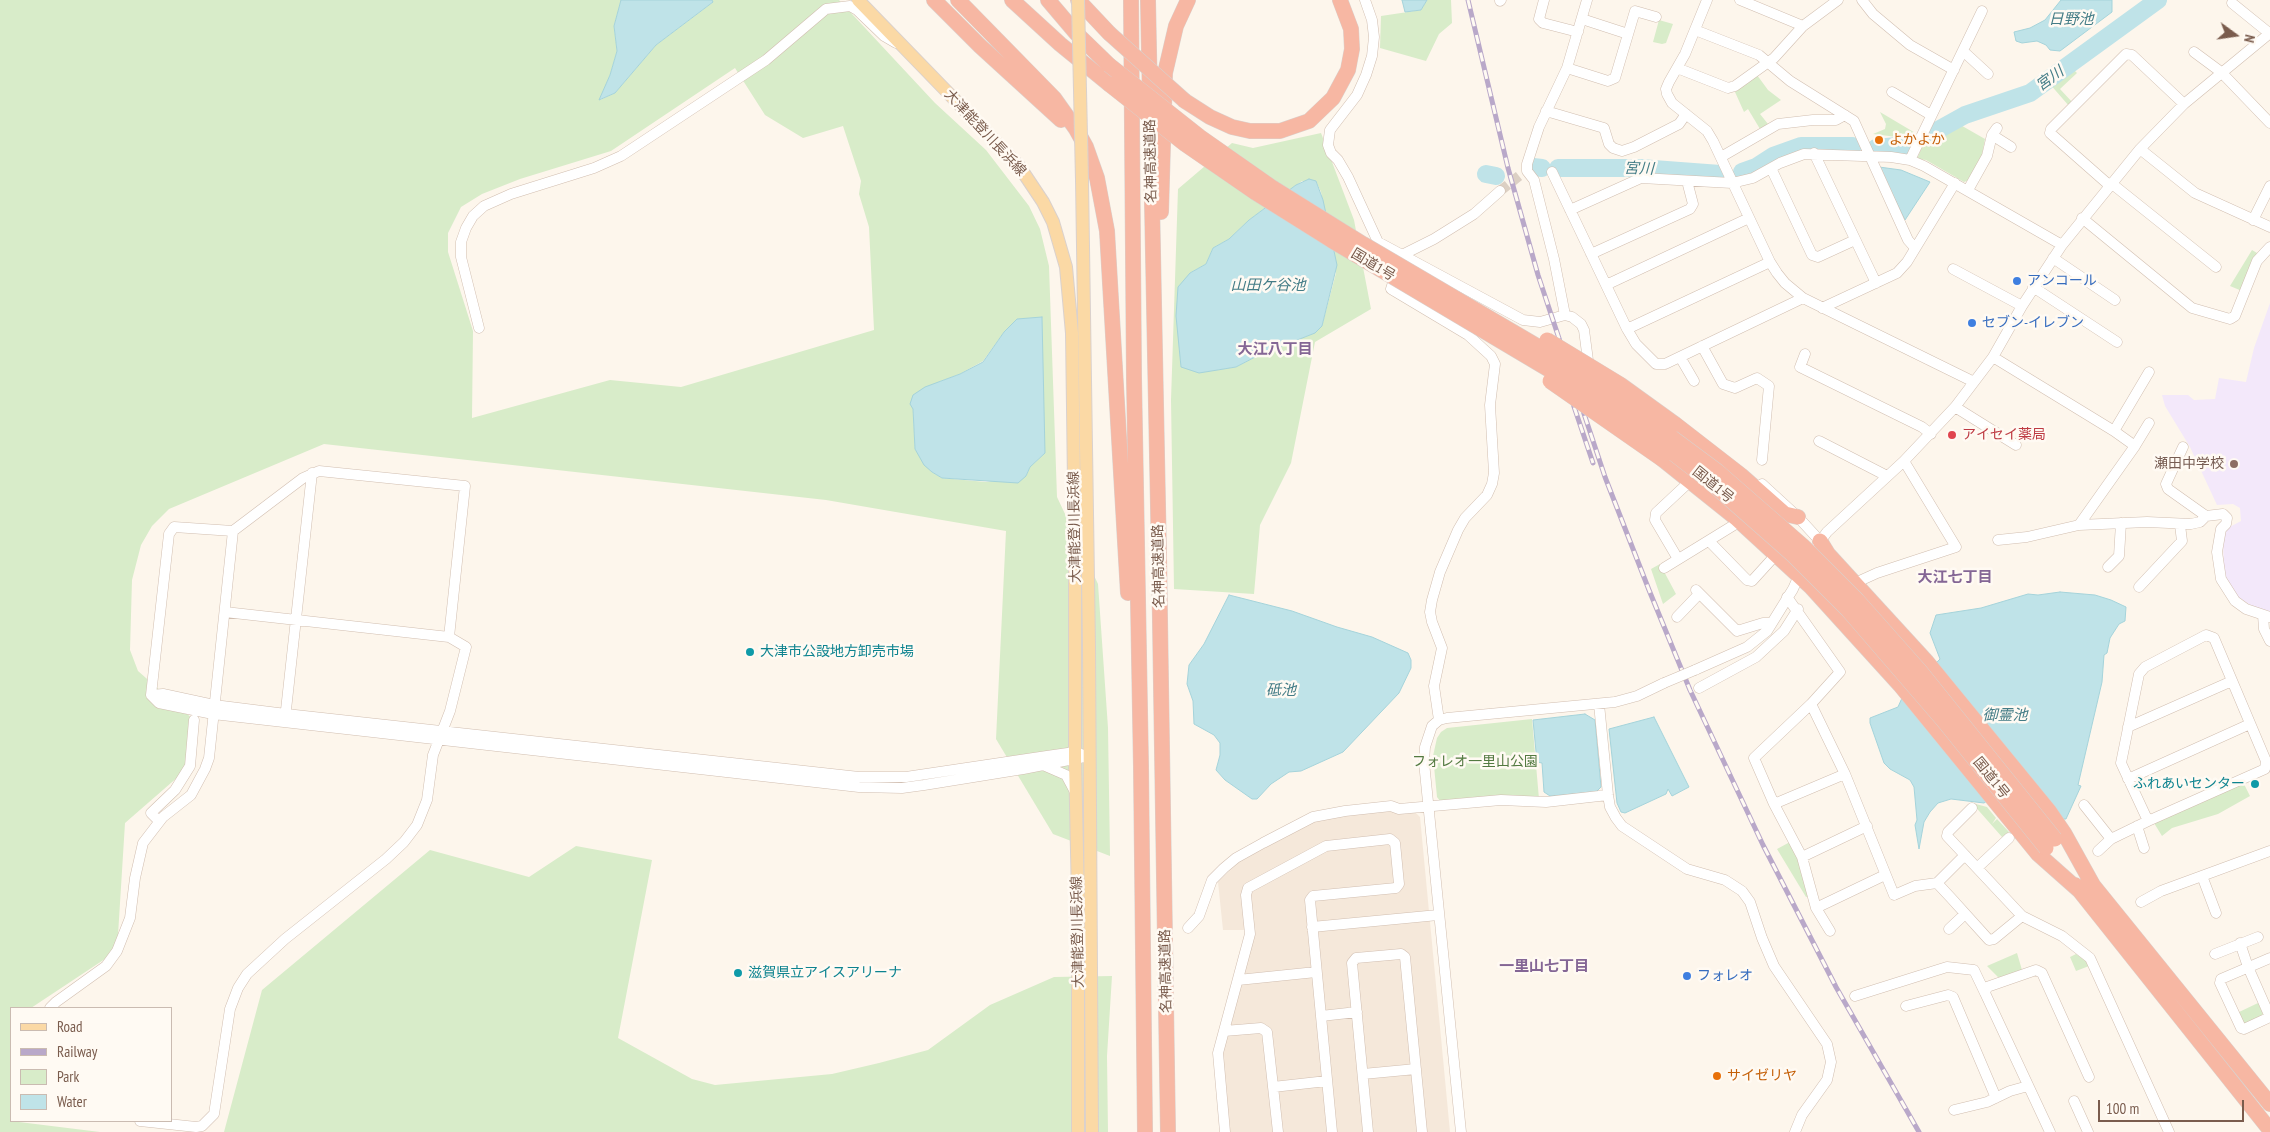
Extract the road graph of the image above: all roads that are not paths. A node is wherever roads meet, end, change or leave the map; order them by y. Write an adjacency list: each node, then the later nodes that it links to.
1 (858, 0): 31 (main road, 大津能登川長浜線)
2 (934, 0): 56 (highway)
3 (958, 0): 56 (highway)
4 (1012, 0): 35 (highway, 国道1号)
5 (1019, 0): 35 (highway)
6 (1042, 0): 27 (highway)
7 (1048, 0): 27 (highway, 国道1号)
8 (1078, 0): 12 (highway, bridge); 155 (main road, 大津能登川長浜線, bridge)
9 (1131, 0): 157 (highway, 名神高速道路)
10 (1148, 0): 93 (highway, 名神高速道路)
11 (1188, 0): 93 (highway)
12 (1340, 0)
13 (1365, 0): 74 (street)
14 (1544, 0): 28 (street)
15 (1587, 0): 24 (street)
16 (1707, 0): 26 (street)
17 (1740, 0): 25 (street)
18 (1838, 0): 25 (street)
19 (1862, 0): 38 (street)
20 (2232, 3): 29 (street)
21 (828, 5): 31 (street); 89 (street)
22 (1982, 11): 32 (street)
23 (1656, 17): 30 (street)
24 (1582, 19): 28 (street); 30 (street)
25 (1803, 26): 34 (street)
26 (1695, 30): 34 (street); 37 (street)
27 (1076, 32): 85 (highway, 国道1号, bridge)
28 (1578, 32): 36 (street)
29 (2270, 33): 39 (street)
30 (1628, 34): 36 (street)
31 (902, 47): 154 (main road, 大津能登川長浜線)
32 (1963, 51): 38 (street); 40 (street)
33 (2194, 52): 39 (street)
34 (1768, 62): 37 (street); 45 (street)
35 (1090, 67): 91 (highway, 国道1号, bridge)
36 (1567, 68): 43 (street)
37 (1678, 68): 44 (street)
38 (1954, 70): 46 (street)
39 (2221, 72): 42 (street); 47 (street)
40 (1988, 74)
41 (1892, 92): 46 (street)
42 (2184, 104): 49 (street); 60 (street)
43 (1546, 111): 44 (street); 88 (street)
44 (1686, 114): 52 (street)
45 (1845, 115): 51 (street); 52 (street)
46 (1932, 115): 53 (street)
47 (2270, 123)
48 (2011, 147): 62 (street)
49 (2140, 149): 60 (street); 67 (street)
50 (1814, 153): 51 (street); 54 (street); 69 (street)
51 (1868, 156): 53 (street); 72 (street)
52 (1721, 157): 58 (street)
53 (1910, 160): 59 (street)
54 (1771, 168): 58 (street); 69 (street)
55 (1552, 172): 64 (street)
56 (1097, 178): 157 (highway)
57 (1687, 180): 58 (street); 64 (street); 73 (street)
58 (1732, 183): 65 (street)
59 (1955, 183): 62 (street); 72 (street)
60 (2110, 184): 66 (street); 77 (street)
61 (2270, 186): 67 (street)
62 (1968, 190): 70 (street)
63 (1500, 191): 74 (street)
64 (1570, 210): 73 (street)
65 (1749, 218): 76 (street); 80 (street)
66 (2082, 218): 70 (street); 71 (street)
67 (2253, 220): 68 (street)
68 (2270, 227)
69 (1855, 240): 79 (street)
70 (2062, 245): 75 (street)
71 (2270, 247)
72 (1915, 248): 79 (street)
73 (1591, 254): 80 (street)
74 (1402, 255): 84 (street); 91 (street)
75 (2053, 258): 81 (street); 83 (street)
76 (1770, 262): 82 (street); 90 (street)
77 (2216, 266)
78 (1953, 268): 86 (street)
79 (1876, 283): 87 (street)
80 (1606, 285): 90 (street)
81 (2034, 287): 86 (street); 92 (street)
82 (1803, 298): 87 (street); 94 (street)
83 (2115, 300)
84 (1486, 301): 88 (street); 91 (street)
85 (1466, 303): 115 (highway, bridge); 172 (highway, 国道1号, bridge)
86 (2022, 306): 98 (street)
87 (1822, 308): 101 (street)
88 (1565, 315): 95 (street)
89 (479, 328)
90 (1627, 329): 97 (street)
91 (1474, 331): 129 (highway, bridge); 147 (street); 172 (highway, 国道1号, bridge)
92 (2117, 342)
93 (1155, 346): 223 (highway, 名神高速道路)
94 (1702, 346): 97 (street); 110 (street)
95 (1587, 351): 114 (street); 115 (street)
96 (1805, 354): 105 (street)
97 (1680, 357): 100 (street)
98 (1993, 357): 101 (street); 104 (street)
99 (2149, 372): 104 (street)
100 (1694, 381)
101 (1974, 382): 102 (street)
102 (1955, 407): 105 (street); 107 (street)
103 (2148, 423): 108 (street)
104 (2114, 431): 108 (street)
105 (1932, 434): 111 (street)
106 (1819, 441): 113 (street)
107 (2016, 445)
108 (2136, 446): 119 (street)
109 (2183, 447): 116 (street)
110 (1762, 460)
111 (1904, 461): 113 (street); 130 (street)
112 (312, 473): 121 (street); 137 (street); 139 (street)
113 (1887, 476): 124 (street)
114 (1686, 485): 118 (street); 125 (street)
115 (1798, 516): 124 (street)
116 (2206, 516): 120 (street); 135 (street)
117 (2121, 523): 119 (street); 120 (street); 127 (street)
118 (1734, 525): 123 (street); 126 (street)
119 (2079, 525): 122 (street)
120 (2180, 525): 131 (street)
121 (233, 531): 134 (street); 145 (street)
122 (1998, 540)
123 (1708, 541): 125 (street); 126 (street)
124 (1820, 541): 129 (street); 130 (highway)
125 (1678, 559): 128 (street)
126 (1772, 559): 129 (street)
127 (2108, 567)
128 (1664, 568)
129 (1796, 573): 132 (street); 172 (highway)
130 (1855, 583): 172 (highway)
131 (2140, 587)
132 (1788, 597): 133 (street); 138 (street)
133 (1798, 609): 142 (street); 144 (street)
134 (225, 612): 137 (street); 145 (street)
135 (2267, 616): 140 (street)
136 (1677, 617): 138 (street)
137 (297, 619): 139 (street); 146 (street)
138 (1772, 624): 143 (street, bridge)
139 (449, 637): 151 (street)
140 (2270, 641)
141 (2232, 681): 148 (street); 150 (street); 150 (street)
142 (1699, 688)
143 (1600, 704): 147 (street); 161 (street)
144 (1811, 704): 158 (street); 162 (street)
145 (213, 710): 146 (street); 166 (street)
146 (285, 718): 151 (street)
147 (1438, 720): 164 (street)
148 (2250, 724): 153 (street); 159 (street)
149 (191, 727): 166 (street)
150 (2128, 727): 159 (street)
151 (442, 735): 154 (street); 156 (street); 218 (street)
152 (2270, 740): 153 (street)
153 (2259, 745): 167 (street)
154 (1075, 756): 155 (street); 156 (street); 160 (main road, 大津能登川長浜線)
155 (1089, 756): 221 (main road, 大津能登川長浜線)
156 (1043, 765): 160 (street)
157 (1141, 767): 222 (highway, 名神高速道路)
158 (1845, 774): 162 (street); 168 (street)
159 (2128, 779): 167 (street)
160 (1076, 794): 220 (main road, 大津能登川長浜線)
161 (1608, 795): 164 (street); 230 (street)
162 (1774, 804): 177 (street)
163 (2084, 805): 171 (street)
164 (1428, 807): 187 (street); 190 (street)
165 (1972, 808): 176 (street)
166 (159, 821): 203 (street)
167 (2148, 821): 169 (street)
168 (1866, 826): 177 (street); 179 (street)
169 (2137, 826): 171 (street); 173 (street)
170 (2010, 838): 178 (street)
171 (2111, 839): 174 (street)
172 (2051, 844): 182 (highway, 国道1号); 182 (highway)
173 (2144, 848)
174 (2098, 851)
175 (2270, 851): 180 (street)
176 (1965, 856): 178 (street); 181 (street)
177 (1802, 857): 184 (street)
178 (1977, 868): 188 (street)
179 (1885, 875): 181 (street); 184 (street)
180 (2202, 876): 183 (street); 185 (street)
181 (1937, 883): 186 (street)
182 (2088, 890): 216 (highway, 国道1号); 219 (highway, 国道1号)
183 (2141, 902)
184 (1816, 908): 192 (street)
185 (2216, 913)
186 (1965, 914): 188 (street); 191 (street)
187 (1438, 915): 189 (street); 229 (street)
188 (2022, 916): 233 (street)
189 (1312, 927): 198 (street); 199 (street)
190 (1188, 928)
191 (1949, 929)
192 (1830, 931)
193 (2258, 938): 194 (street)
194 (2240, 943): 195 (street); 197 (street)
195 (2215, 954)
196 (2270, 958): 197 (street)
197 (2248, 967): 206 (street); 206 (street)
198 (1316, 972): 199 (street); 205 (street)
199 (1238, 980): 207 (street)
200 (1985, 993): 201 (street); 210 (street); 212 (street)
201 (1855, 996)
202 (1906, 1006): 214 (street)
203 (51, 1007)
204 (1356, 1012): 205 (street); 208 (street); 209 (street)
205 (1321, 1016): 211 (street)
206 (2270, 1017)
207 (1224, 1031): 213 (street); 224 (street)
208 (1416, 1069): 209 (street); 228 (street)
209 (1363, 1074): 227 (street)
210 (2089, 1077)
211 (1327, 1081): 213 (street); 226 (street)
212 (2028, 1086): 214 (street); 231 (street)
213 (1273, 1087): 225 (street)
214 (1996, 1098): 217 (street)
215 (2074, 1101): 232 (street)
216 (2270, 1104)
217 (1954, 1110)
218 (149, 1122)
219 (2270, 1130)
220 (1078, 1132)
221 (1092, 1132)
222 (1145, 1132)
223 (1168, 1132)
224 (1225, 1132)
225 (1278, 1132)
226 (1332, 1132)
227 (1365, 1132)
228 (1422, 1132)
229 (1461, 1132)
230 (1795, 1132)
231 (2050, 1132)
232 (2088, 1132)
233 (2168, 1132)

